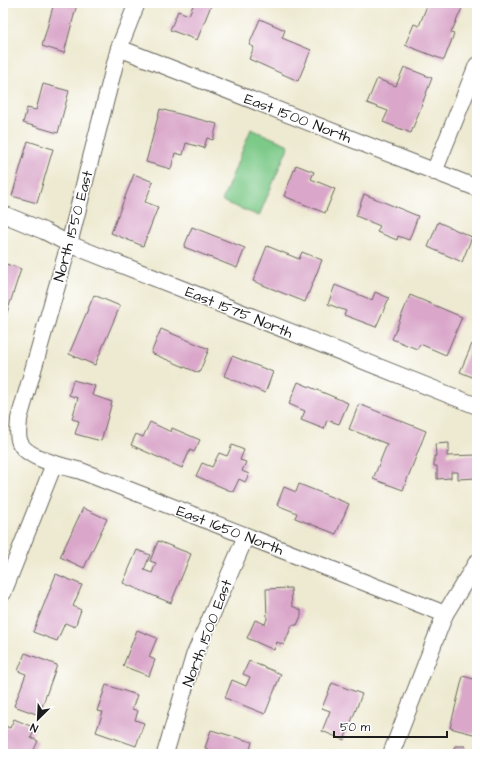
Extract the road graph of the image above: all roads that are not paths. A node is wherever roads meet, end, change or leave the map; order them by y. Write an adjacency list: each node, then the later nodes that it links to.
1 (137, 3): 2 (street, North 1550 East)
2 (119, 48): 4 (street, East 1500 North); 7 (street, North 1550 East)
3 (477, 65): 4 (street)
4 (434, 172): 5 (street, East 1500 North)
5 (477, 188)
6 (3, 214): 7 (street, East 1575 North)
7 (69, 244): 8 (street, East 1575 North); 9 (street, North 1550 East)
8 (477, 406)
9 (24, 448): 10 (street, East 1650 North)
10 (54, 464): 11 (street, East 1650 North); 13 (street)
11 (246, 536): 14 (street, East 1650 North); 15 (street, North 1500 East)
12 (477, 562): 14 (street)
13 (3, 593)
14 (445, 614): 16 (street)
15 (165, 754)
16 (391, 754)

